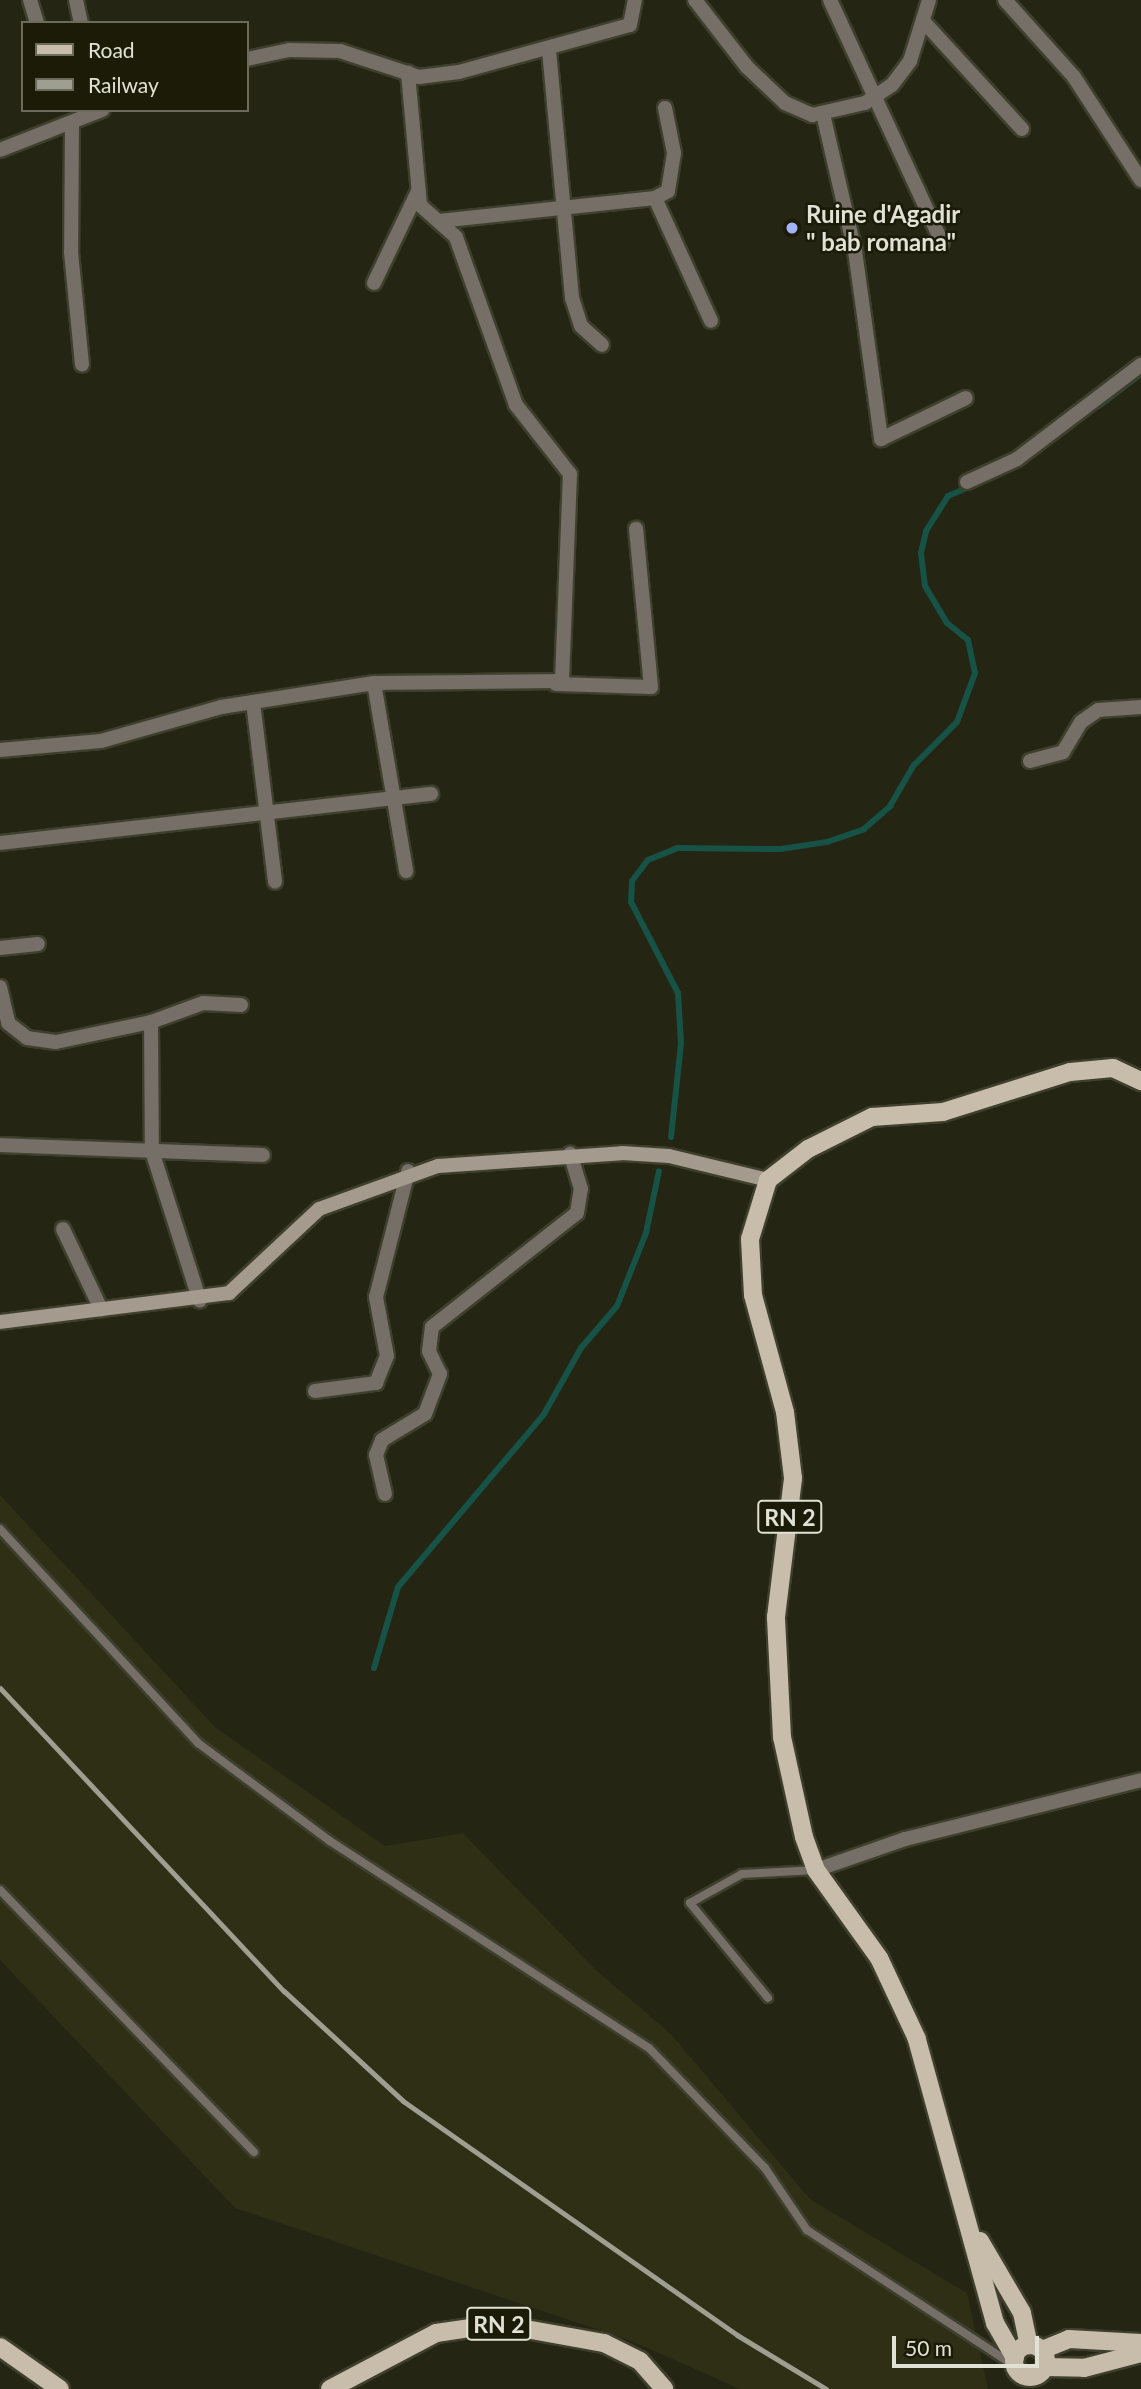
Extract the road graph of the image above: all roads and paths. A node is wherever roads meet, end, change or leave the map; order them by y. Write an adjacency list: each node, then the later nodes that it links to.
1 (30, 0): 8 (street)
2 (76, 0): 9 (street)
3 (635, 0): 11 (street)
4 (695, 0): 18 (street)
5 (830, 0): 14 (street)
6 (929, 0): 10 (street)
7 (1005, 0): 22 (street)
8 (36, 21)
9 (81, 21)
10 (925, 22): 14 (street); 20 (street)
11 (549, 50): 13 (street); 25 (street)
12 (248, 59): 13 (street)
13 (408, 73): 23 (street)
14 (876, 95): 18 (street); 27 (street)
15 (665, 108): 24 (street)
16 (64, 112): 19 (street)
17 (98, 112): 19 (street)
18 (823, 114): 33 (street)
19 (70, 125): 21 (street); 31 (street)
20 (1022, 129)
21 (0, 150)
22 (1141, 180)
23 (418, 191): 26 (street); 28 (street)
24 (655, 198): 25 (street); 29 (street)
25 (561, 208): 26 (street); 30 (street)
26 (439, 221): 37 (street)
27 (942, 242)
28 (374, 283)
29 (711, 321)
30 (602, 345)
31 (82, 364)
32 (1141, 365): 34 (street)
33 (966, 398)
34 (967, 482)
35 (636, 529): 37 (street)
36 (374, 683): 37 (street); 38 (street); 43 (street)
37 (540, 683)
38 (253, 702): 40 (street); 44 (street)
39 (1141, 706): 41 (street)
40 (0, 750)
41 (1030, 761)
42 (431, 794): 43 (street)
43 (394, 798): 44 (street); 46 (street)
44 (267, 811): 45 (street); 47 (street)
45 (0, 843)
46 (406, 871)
47 (275, 882)
48 (38, 944): 49 (street)
49 (0, 948)
50 (0, 987): 52 (street)
51 (241, 1005): 52 (street)
52 (151, 1022): 55 (street)
53 (1141, 1082): 59 (main road)
54 (0, 1145): 55 (street)
55 (152, 1151): 57 (street); 61 (street)
56 (570, 1154): 58 (main road); 59 (main road); 65 (street)
57 (263, 1155)
58 (408, 1171): 61 (main road); 64 (street)
59 (768, 1180): 68 (main road, RN 2)
60 (63, 1229): 62 (street)
61 (200, 1301): 62 (main road)
62 (101, 1309): 63 (main road)
63 (0, 1322)
64 (315, 1391)
65 (385, 1494)
66 (0, 1529): 77 (lane)
67 (1141, 1780): 68 (street)
68 (816, 1870): 70 (lane); 72 (main road, RN 2)
69 (0, 1890): 71 (lane)
70 (768, 1998)
71 (254, 2152)
72 (968, 2220): 76 (main road); 77 (main road, RN 2)
73 (1141, 2343): 76 (main road)
74 (0, 2347): 78 (main road)
75 (1141, 2353): 76 (main road)
76 (1039, 2365): 77 (main road); 77 (main road)
77 (1017, 2372)
78 (60, 2389)
79 (330, 2389): 80 (main road, RN 2)
80 (664, 2389)

